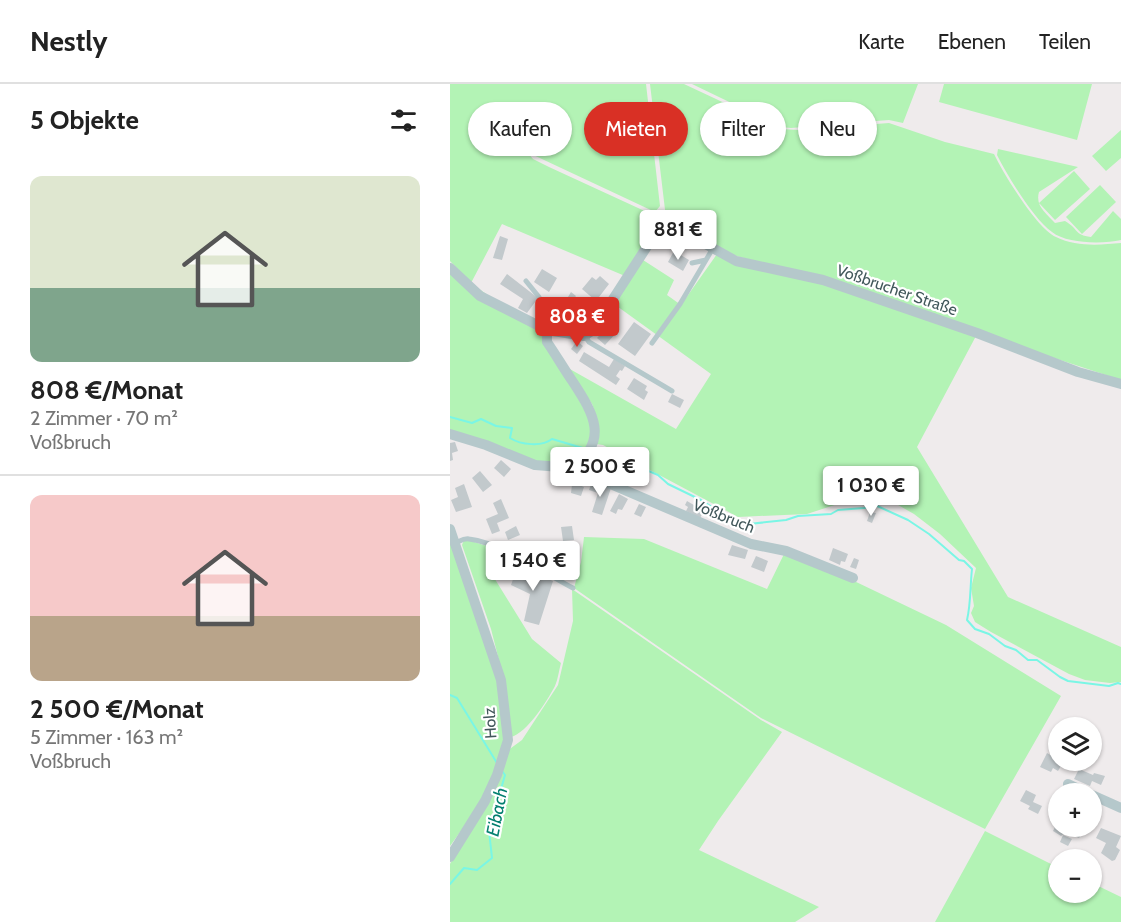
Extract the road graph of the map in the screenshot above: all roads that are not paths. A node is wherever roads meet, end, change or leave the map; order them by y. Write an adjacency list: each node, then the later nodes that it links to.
1 (713, 248): 2 (lane); 7 (street, Voßbrucher Straße); 9 (street, Voßbrucher Straße)
2 (706, 260): 3 (lane); 8 (lane)
3 (692, 263)
4 (450, 268): 6 (street)
5 (526, 281): 6 (lane)
6 (547, 330): 7 (street); 12 (street)
7 (584, 336): 10 (lane)
8 (652, 343)
9 (1121, 384)
10 (672, 391)
11 (450, 434): 12 (street, Voßbruch)
12 (573, 468): 15 (street, Voßbruch)
13 (450, 529): 14 (street)
14 (455, 543): 16 (lane); 19 (street, Holz)
15 (853, 578)
16 (573, 588)
17 (1102, 799): 18 (street)
18 (1121, 808)
19 (450, 856)

